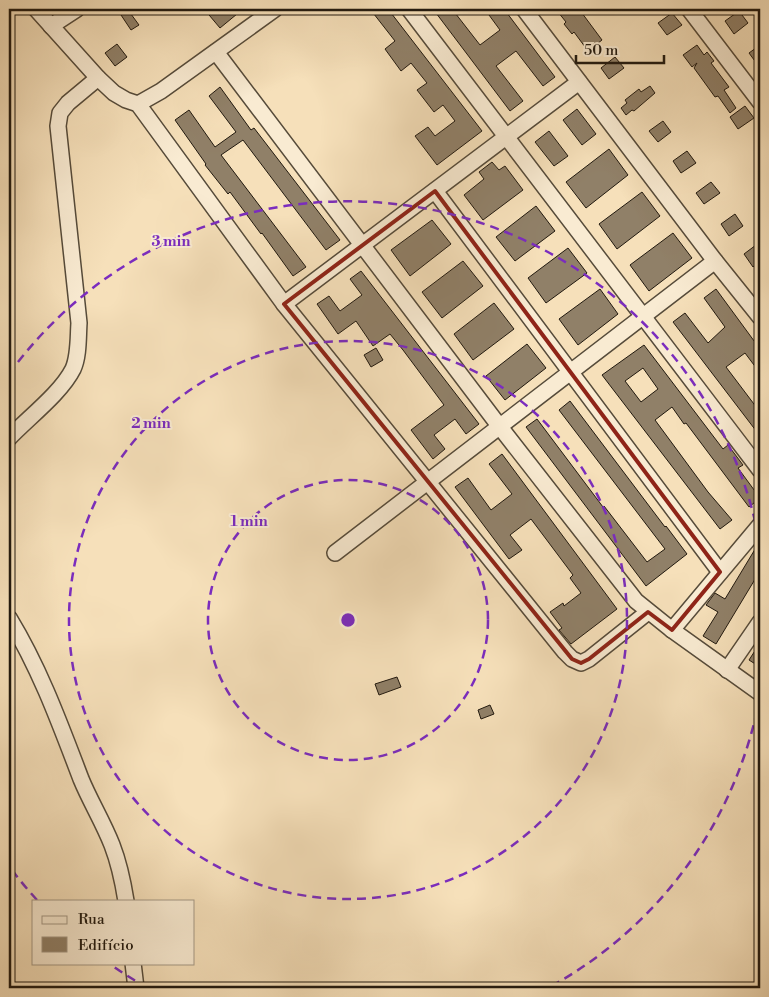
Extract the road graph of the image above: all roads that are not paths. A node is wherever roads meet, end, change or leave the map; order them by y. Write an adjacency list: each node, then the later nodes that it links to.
1 (36, 9): 7 (street)
2 (77, 9): 7 (street)
3 (275, 9): 8 (street)
4 (409, 9): 13 (street)
5 (524, 9): 10 (street)
6 (689, 9): 11 (street)
7 (51, 26): 9 (street)
8 (216, 52): 12 (street); 15 (street)
9 (98, 78): 12 (street); 22 (street)
10 (579, 82): 13 (street); 16 (street)
11 (760, 102)
12 (138, 104): 17 (street)
13 (507, 136): 14 (street); 18 (street)
14 (435, 191): 15 (street); 20 (street)
15 (363, 245): 17 (street); 21 (street)
16 (716, 261): 18 (street); 19 (street)
17 (284, 304): 24 (street)
18 (643, 316): 20 (street); 23 (street)
19 (760, 317)
20 (572, 372): 21 (street); 27 (street)
21 (500, 427): 24 (street); 28 (street)
22 (9, 438)
23 (760, 470)
24 (428, 482): 26 (street); 28 (street)
25 (760, 524): 27 (street)
26 (335, 553)
27 (720, 572): 31 (street)
28 (648, 612): 31 (street)
29 (9, 618): 34 (street)
30 (760, 622): 32 (street)
31 (672, 630): 32 (street)
32 (727, 670): 33 (street)
33 (760, 693)
34 (126, 900)
35 (133, 964): 36 (street)
36 (136, 988)

